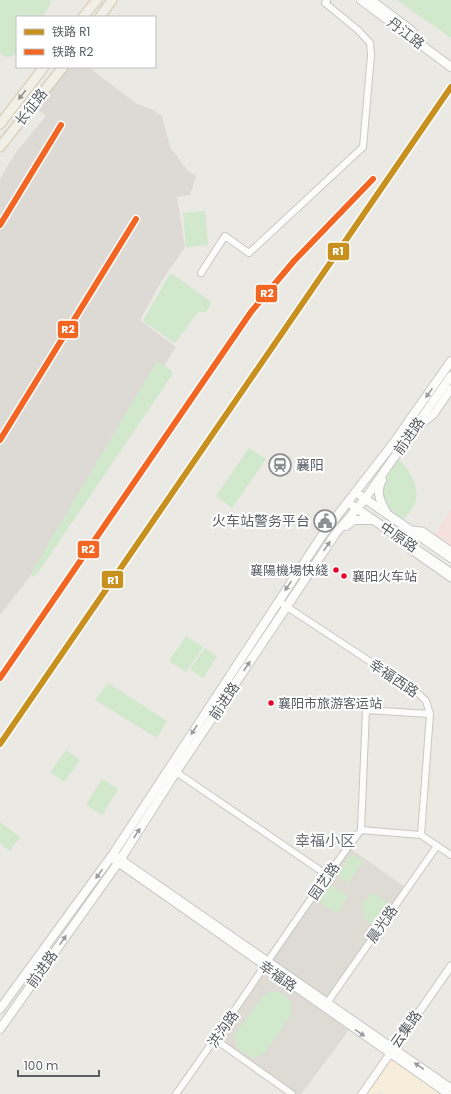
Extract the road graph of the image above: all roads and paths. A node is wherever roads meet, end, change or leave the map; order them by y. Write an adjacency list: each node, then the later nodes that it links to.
1 (97, 0): 6 (main road)
2 (112, 0): 7 (main road)
3 (327, 0): 14 (street)
4 (361, 0): 9 (main road, 丹江路)
5 (371, 0): 8 (main road, 丹江路)
6 (84, 16)
7 (101, 16)
8 (451, 60)
9 (451, 67)
10 (43, 68): 12 (main road, 长征路, one-way to 12)
11 (61, 68): 13 (main road, 长征路)
12 (0, 124)
13 (0, 147)
14 (201, 273)
15 (451, 361): 20 (main road, 前进路, one-way to 20)
16 (451, 376): 18 (main road, 前进路)
17 (451, 389): 18 (street)
18 (412, 432): 19 (main road, 前进路)
19 (390, 465): 21 (main road, 前进路); 24 (main road)
20 (355, 493): 21 (main road, 中原路); 22 (main road, 前进路)
21 (365, 499): 23 (main road, 前进路); 24 (main road, 中原路)
22 (347, 502): 23 (main road, 中原路); 33 (main road, 前进路, one-way to 33)
23 (357, 509): 25 (main road, 中原路); 27 (main road, 前进路)
24 (388, 515): 26 (main road, 中原路)
25 (374, 520): 27 (main road); 28 (main road, 中原路)
26 (410, 530): 29 (street); 30 (main road, 中原路)
27 (336, 533): 34 (main road, 前进路, one-way to 27)
28 (403, 540): 31 (main road, 中原路); 32 (street)
29 (451, 551)
30 (451, 558)
31 (451, 573)
32 (451, 578)
33 (278, 601): 34 (street, 幸福西路); 41 (main road, 前进路, one-way to 41)
34 (286, 607): 35 (street, 幸福西路); 36 (main road, 前进路, one-way to 34)
35 (430, 714): 37 (street); 38 (street, 幸福西路)
36 (176, 772): 42 (main road, 前进路, one-way to 36); 43 (street)
37 (361, 830): 38 (street); 43 (street, 园艺路)
38 (421, 834): 39 (street)
39 (437, 846): 40 (street); 46 (street, 晨光路)
40 (451, 855)
41 (112, 856): 42 (street, 幸福路); 47 (main road, 前进路, one-way to 47)
42 (119, 861): 44 (street, 幸福路); 48 (main road, 前进路, one-way to 42)
43 (327, 875): 44 (street, 园艺路)
44 (266, 965): 46 (street, 幸福路); 49 (street, 洪沟路); 50 (street, 幸福路, one-way to 50)
45 (451, 966): 50 (street, 云集路)
46 (327, 1003): 50 (street, 幸福路)
47 (0, 1009)
48 (0, 1029)
49 (216, 1040): 52 (street, 洪沟路); 53 (street)
50 (391, 1051): 51 (street, 幸福路, one-way to 50); 54 (street, 云集路); 55 (street, 幸福路)
51 (451, 1088)
52 (176, 1094)
53 (292, 1094)
54 (362, 1094)
55 (448, 1094)

